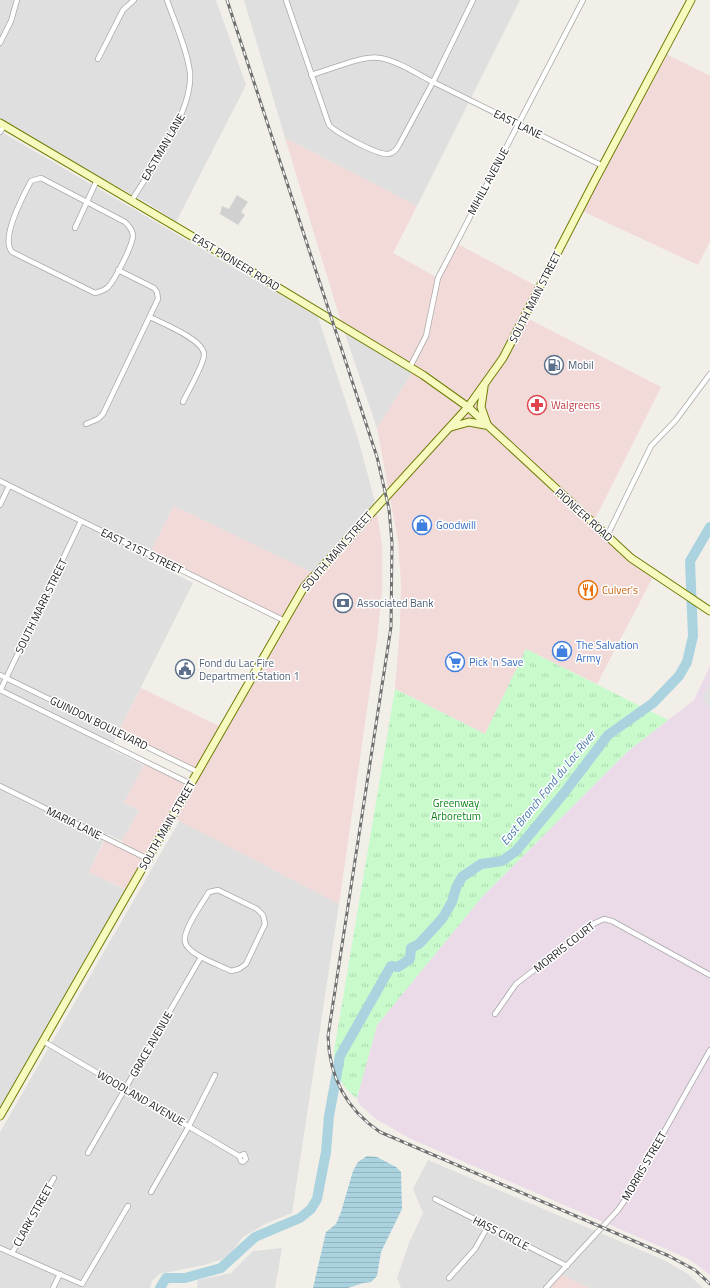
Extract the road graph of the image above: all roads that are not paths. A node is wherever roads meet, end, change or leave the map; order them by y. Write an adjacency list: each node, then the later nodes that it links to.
1 (18, 0): 8 (street)
2 (134, 0): 9 (street)
3 (167, 0): 16 (street, EASTMAN LANE)
4 (286, 0): 10 (street)
5 (473, 0): 11 (street)
6 (583, 0): 12 (street, MIHILL AVENUE)
7 (691, 0): 14 (main road, SOUTH MAIN STREET)
8 (0, 43)
9 (98, 60)
10 (311, 75): 11 (street, EAST LANE); 11 (street)
11 (433, 82): 12 (street, EAST LANE)
12 (518, 124): 14 (street, EAST LANE); 21 (street, MIHILL AVENUE)
13 (1, 127): 15 (main road, EAST PIONEER ROAD)
14 (603, 166): 23 (main road, SOUTH MAIN STREET)
15 (98, 180): 16 (main road, EAST PIONEER ROAD); 17 (street)
16 (132, 200): 21 (main road, EAST PIONEER ROAD)
17 (87, 202): 18 (street); 19 (street); 19 (street)
18 (75, 228)
19 (118, 270): 20 (street)
20 (150, 317): 24 (street); 26 (street)
21 (410, 367): 25 (main road, EAST PIONEER ROAD)
22 (710, 374): 33 (street)
23 (485, 384): 25 (main road, SOUTH MAIN STREET); 27 (main road)
24 (183, 402)
25 (468, 407): 27 (main road, PIONEER ROAD); 28 (main road, SOUTH MAIN STREET)
26 (86, 424)
27 (487, 426): 28 (main road); 33 (main road, PIONEER ROAD)
28 (447, 430): 35 (main road, SOUTH MAIN STREET)
29 (0, 482): 30 (street, EAST 21ST STREET)
30 (9, 486): 31 (street); 32 (street, EAST 21ST STREET)
31 (0, 505)
32 (81, 521): 35 (street, EAST 21ST STREET); 37 (street, SOUTH MARR STREET)
33 (606, 536): 34 (main road, PIONEER ROAD)
34 (710, 611)
35 (285, 621): 39 (main road, SOUTH MAIN STREET)
36 (0, 675): 37 (street, GUINDON BOULEVARD)
37 (6, 678): 38 (street, SOUTH MARR STREET); 39 (street, GUINDON BOULEVARD)
38 (0, 690): 40 (street, GUINDON BOULEVARD)
39 (198, 772): 40 (main road, SOUTH MAIN STREET)
40 (191, 784): 42 (main road, SOUTH MAIN STREET)
41 (0, 786): 42 (street, MARIA LANE)
42 (148, 859): 46 (main road, SOUTH MAIN STREET)
43 (201, 957): 43 (street); 49 (street, GRACE AVENUE)
44 (710, 975): 45 (street, MORRIS COURT)
45 (495, 1014)
46 (43, 1041): 49 (street, WOODLAND AVENUE); 50 (main road, SOUTH MAIN STREET)
47 (710, 1050): 61 (street, MORRIS STREET)
48 (215, 1076): 51 (street)
49 (125, 1089): 51 (street, WOODLAND AVENUE); 52 (street, GRACE AVENUE)
50 (0, 1116)
51 (189, 1126): 53 (street, WOODLAND AVENUE); 55 (street)
52 (88, 1153)
53 (239, 1156)
54 (54, 1178): 60 (street, CLARK STREET)
55 (151, 1192)
56 (435, 1200): 58 (street, HASS CIRCLE)
57 (128, 1206): 62 (street)
58 (488, 1226): 61 (street, HASS CIRCLE); 63 (street)
59 (0, 1248): 60 (street)
60 (12, 1253): 62 (street)
61 (567, 1266): 65 (street, MORRIS STREET)
62 (60, 1274): 64 (street)
63 (449, 1278)
64 (53, 1288)
65 (546, 1288)

